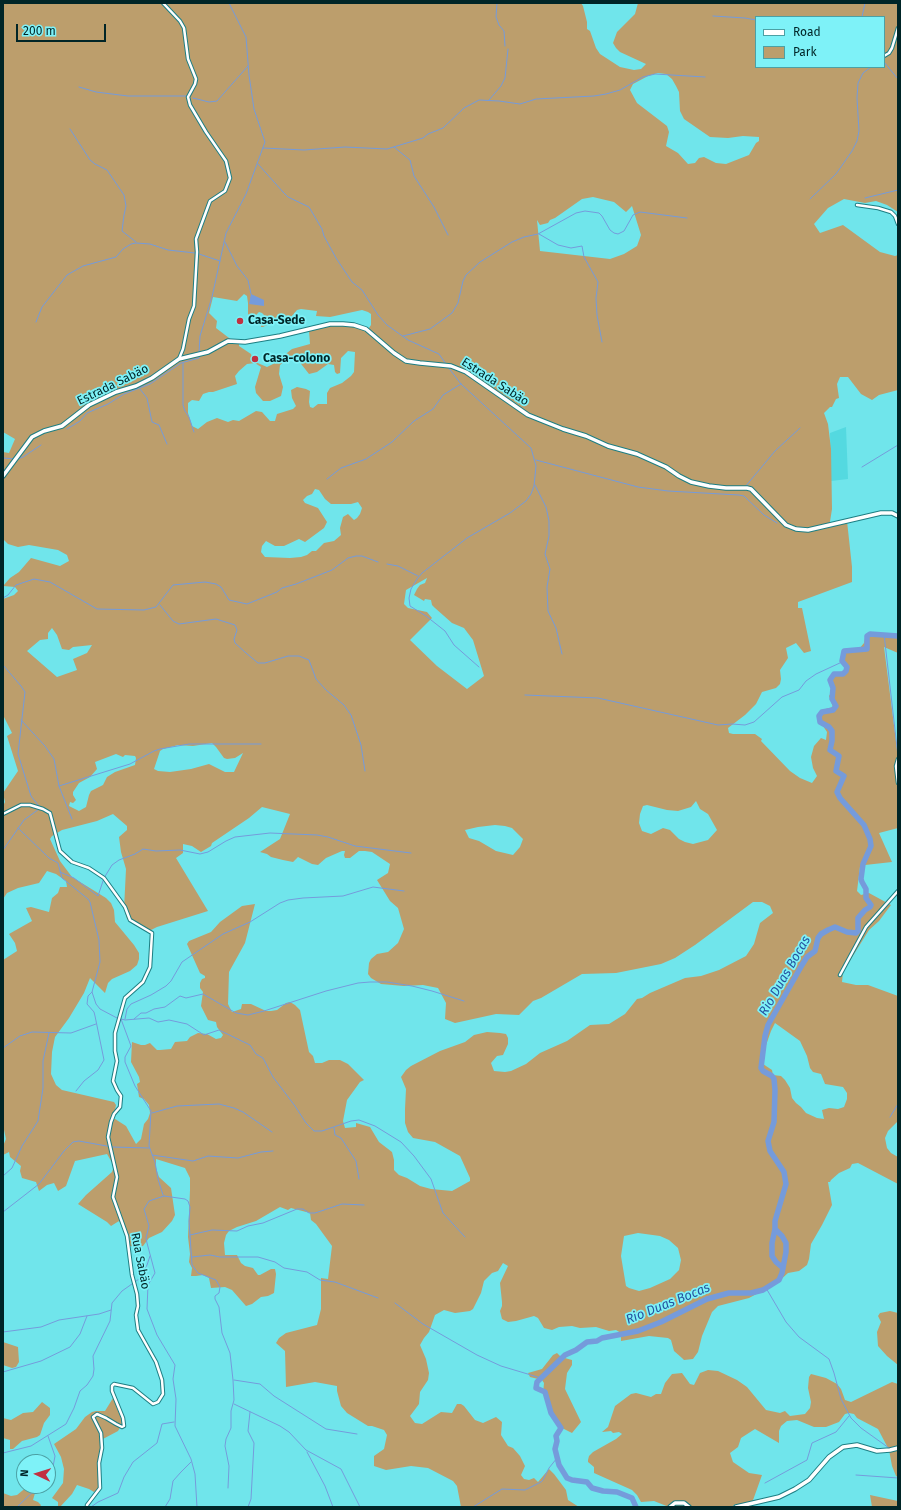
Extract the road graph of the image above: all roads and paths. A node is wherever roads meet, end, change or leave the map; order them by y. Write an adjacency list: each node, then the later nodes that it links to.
1 (163, 3): 6 (street)
2 (898, 28): 3 (street)
3 (885, 55)
4 (857, 205): 5 (street)
5 (898, 224)
6 (179, 359): 7 (street, Estrada Sabäo); 8 (street, Estrada Sabäo)
7 (3, 476)
8 (898, 516)
9 (898, 759): 10 (street)
10 (898, 783)
11 (3, 814): 15 (street, Rua Sabäo)
12 (898, 891): 13 (street)
13 (840, 975)
14 (898, 1448): 18 (street)
15 (87, 1507)
16 (670, 1507): 17 (street)
17 (689, 1507)
18 (736, 1507)

